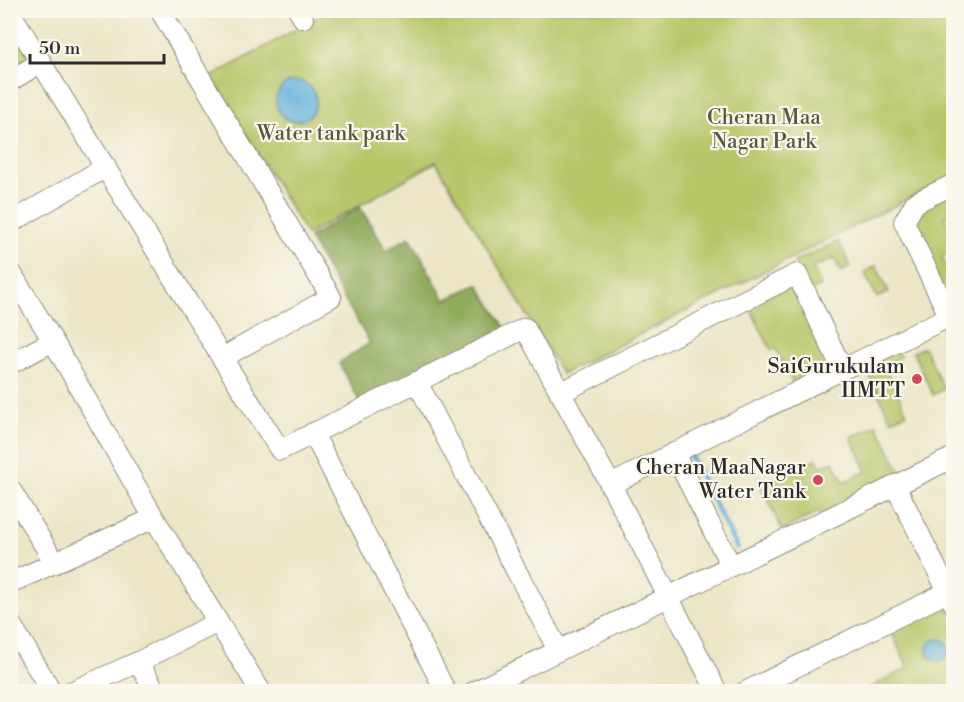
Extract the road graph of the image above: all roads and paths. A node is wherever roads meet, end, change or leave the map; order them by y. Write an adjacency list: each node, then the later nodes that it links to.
1 (160, 10): 11 (street)
2 (10, 12): 3 (street)
3 (41, 62): 4 (street); 5 (street)
4 (10, 81)
5 (106, 167): 7 (street); 11 (street)
6 (954, 184): 9 (street)
7 (10, 223)
8 (10, 271): 10 (street)
9 (952, 318): 13 (street)
10 (53, 341): 12 (street); 22 (street)
11 (222, 358): 16 (street)
12 (10, 364)
13 (838, 371): 15 (street); 17 (street)
14 (417, 382): 15 (street); 16 (street); 30 (street)
15 (558, 390): 19 (street)
16 (313, 433): 36 (street)
17 (674, 453): 19 (street); 24 (street)
18 (954, 457): 20 (street)
19 (610, 485): 26 (street)
20 (895, 485): 24 (street); 27 (street)
21 (10, 489): 23 (street)
22 (154, 518): 23 (street); 28 (street)
23 (55, 562): 25 (street)
24 (731, 566): 26 (street)
25 (10, 583)
26 (669, 596): 30 (street); 38 (street)
27 (951, 598): 39 (street)
28 (218, 622): 31 (street); 35 (street)
29 (10, 623): 32 (street)
30 (558, 650): 37 (street)
31 (138, 662): 33 (street); 34 (street)
32 (52, 692)
33 (71, 692)
34 (156, 692)
35 (261, 692)
36 (446, 692)
37 (474, 692)
38 (717, 692)
39 (745, 692)

